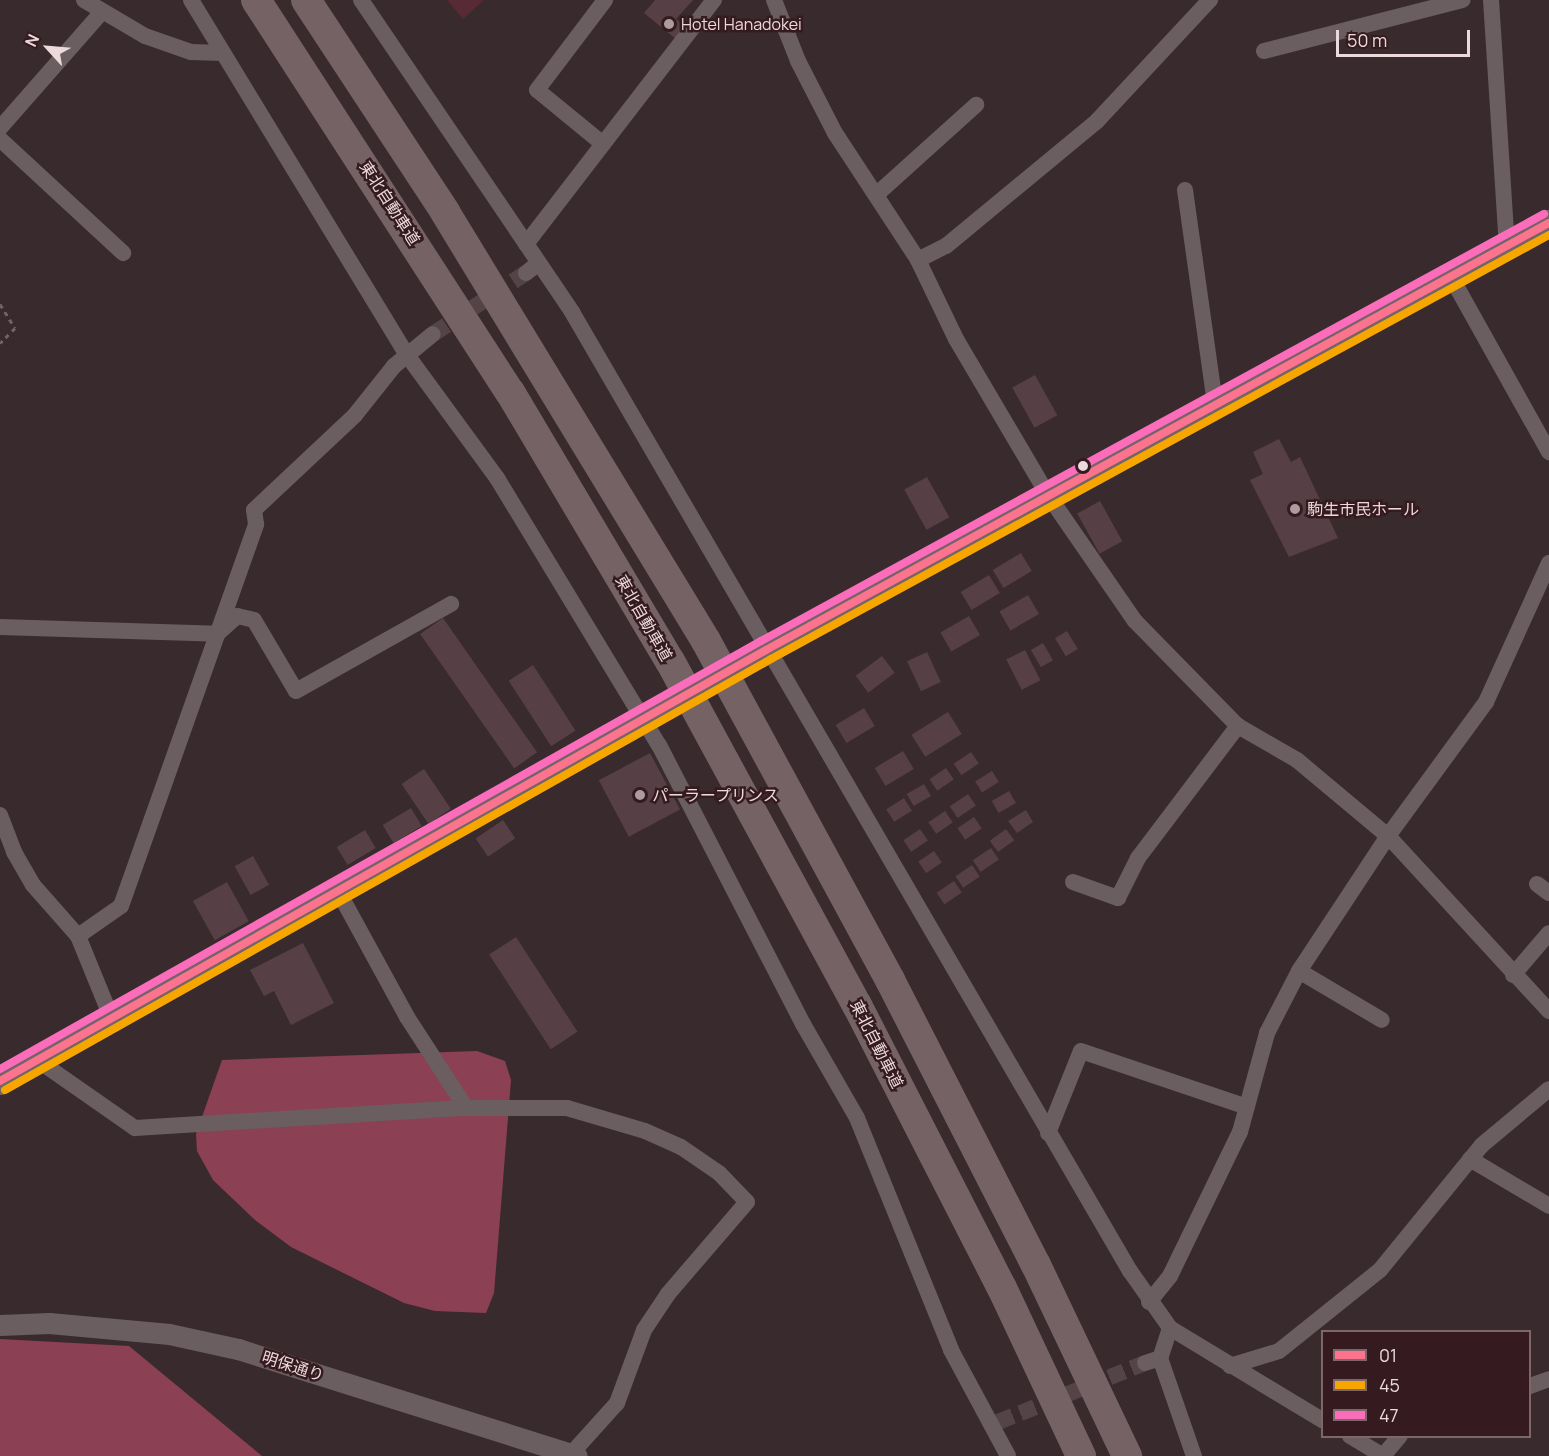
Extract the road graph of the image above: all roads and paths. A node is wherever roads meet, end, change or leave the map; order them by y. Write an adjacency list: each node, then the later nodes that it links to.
1 (84, 0): 12 (street)
2 (191, 0): 14 (street)
3 (256, 0): 71 (highway, 東北自動車道)
4 (306, 0): 72 (highway)
5 (361, 0): 22 (street)
6 (605, 0): 18 (street)
7 (714, 0): 18 (street)
8 (774, 0): 20 (street)
9 (1210, 0): 25 (street)
10 (1463, 0): 13 (street)
11 (1491, 0): 23 (street)
12 (101, 13): 14 (street); 16 (street)
13 (1264, 51)
14 (223, 53): 30 (street)
15 (975, 105): 20 (street)
16 (0, 128)
17 (0, 139): 24 (street)
18 (603, 144): 22 (street)
19 (1185, 190): 31 (street)
20 (876, 195): 25 (street)
21 (1549, 223): 23 (main road)
22 (526, 244): 38 (street)
23 (1507, 245): 26 (main road)
24 (123, 253)
25 (918, 260): 33 (street)
26 (1450, 275): 31 (main road); 32 (street)
27 (0, 304): 29 (path)
28 (433, 334): 30 (street)
29 (0, 343)
30 (407, 355): 37 (street); 39 (street)
31 (1215, 404): 33 (main road)
32 (1549, 452)
33 (1048, 495): 38 (main road); 40 (street)
34 (1549, 563): 42 (street)
35 (452, 604): 37 (street)
36 (0, 627): 37 (street)
37 (217, 634): 46 (street)
38 (766, 650): 39 (main road); 57 (street)
39 (643, 721): 44 (main road); 70 (street)
40 (1238, 726): 42 (street); 43 (street)
41 (0, 815): 46 (street)
42 (1388, 836): 47 (street); 48 (street)
43 (1073, 882)
44 (337, 890): 50 (main road); 56 (street)
45 (1549, 933): 48 (street)
46 (78, 936): 50 (street)
47 (1299, 971): 51 (street); 55 (street)
48 (1513, 975): 49 (street)
49 (1549, 1011)
50 (111, 1017): 52 (main road)
51 (1382, 1020)
52 (36, 1059): 53 (main road); 56 (street)
53 (0, 1081)
54 (1549, 1089): 58 (street)
55 (1247, 1107): 57 (street); 60 (street)
56 (466, 1108): 69 (street)
57 (1048, 1132): 60 (street)
58 (1470, 1159): 59 (street); 63 (street)
59 (1549, 1206)
60 (1149, 1302): 62 (street)
61 (0, 1325): 69 (street, 明保通り)
62 (1170, 1328): 63 (street); 73 (street)
63 (1230, 1366): 66 (street)
64 (1549, 1379): 65 (street)
65 (1531, 1386)
66 (1321, 1419)
67 (1352, 1438): 74 (street)
68 (1399, 1438): 74 (street)
69 (574, 1455)
70 (1008, 1456)
71 (1081, 1456)
72 (1126, 1456)
73 (1194, 1456)
74 (1383, 1456)

